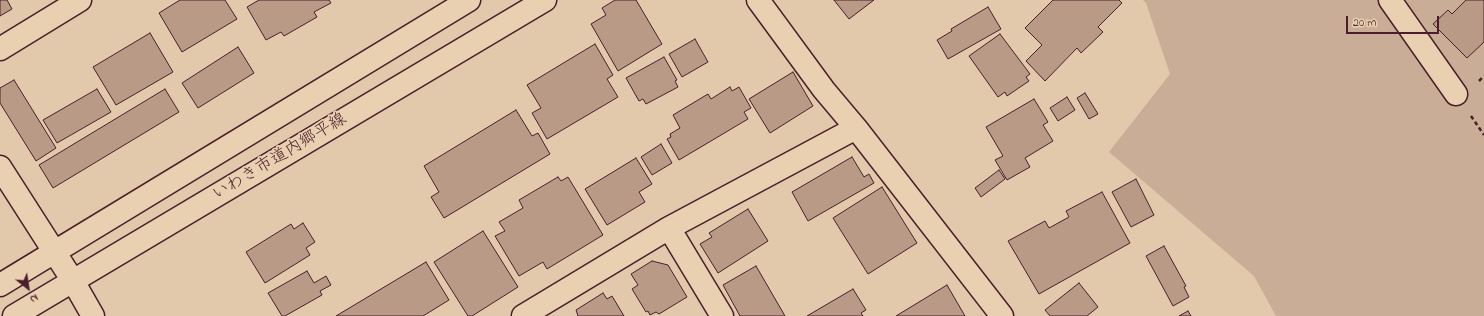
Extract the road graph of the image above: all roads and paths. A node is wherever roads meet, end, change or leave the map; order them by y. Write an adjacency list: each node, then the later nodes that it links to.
1 (80, 0): 6 (street)
2 (470, 0): 11 (street)
3 (545, 0): 12 (street, いわき市道内郷平線)
4 (758, 0): 8 (street)
5 (1390, 0): 7 (street)
6 (0, 49)
7 (1456, 94)
8 (856, 128): 10 (street); 18 (street)
9 (0, 167): 11 (street)
10 (669, 228): 16 (street); 17 (street)
11 (55, 252): 12 (street); 13 (street)
12 (73, 281): 14 (street, いわき市道内郷平線); 15 (street)
13 (0, 285)
14 (14, 316)
15 (93, 316)
16 (524, 316)
17 (722, 316)
18 (1002, 316)

